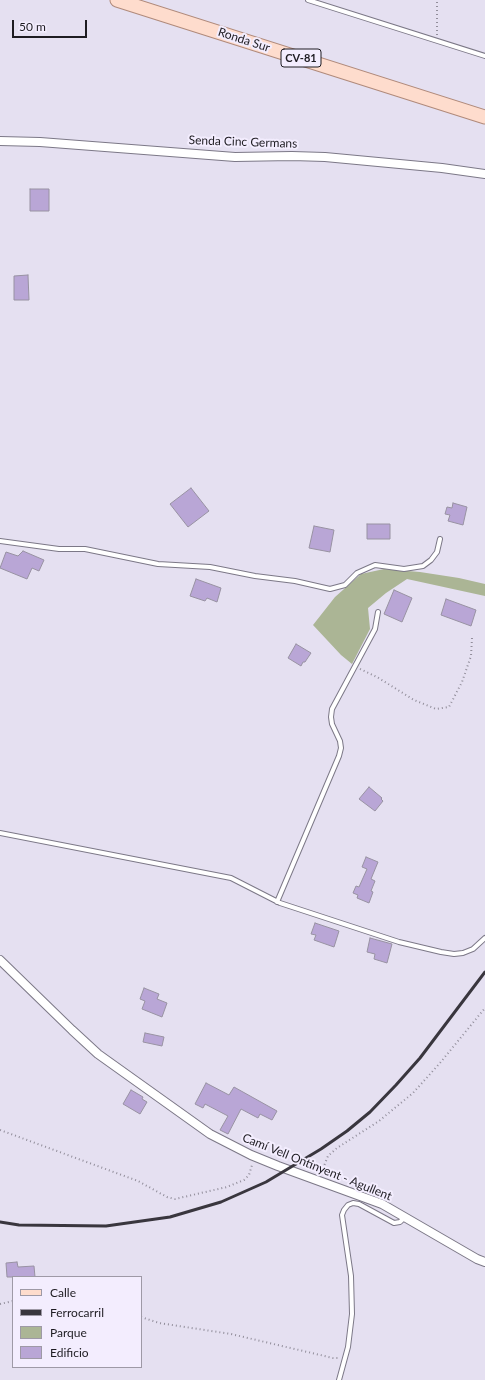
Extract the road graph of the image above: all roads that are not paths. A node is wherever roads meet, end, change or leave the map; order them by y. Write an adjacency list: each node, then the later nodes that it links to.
1 (117, 0): 4 (main road, Ronda Sur / CV-81)
2 (308, 0): 3 (lane)
3 (485, 56)
4 (485, 117)
5 (0, 142): 6 (street, Senda Cinc Germans)
6 (485, 174)
7 (440, 539): 8 (lane)
8 (0, 541)
9 (378, 612): 11 (lane)
10 (0, 833): 11 (lane)
11 (277, 902): 12 (lane)
12 (485, 938)
13 (0, 960): 14 (street, Camí Vell Ontinyent - Agullent)
14 (405, 1217): 15 (street, Camí Vell Ontinyent - Agullent); 16 (lane)
15 (485, 1262)
16 (340, 1380)

